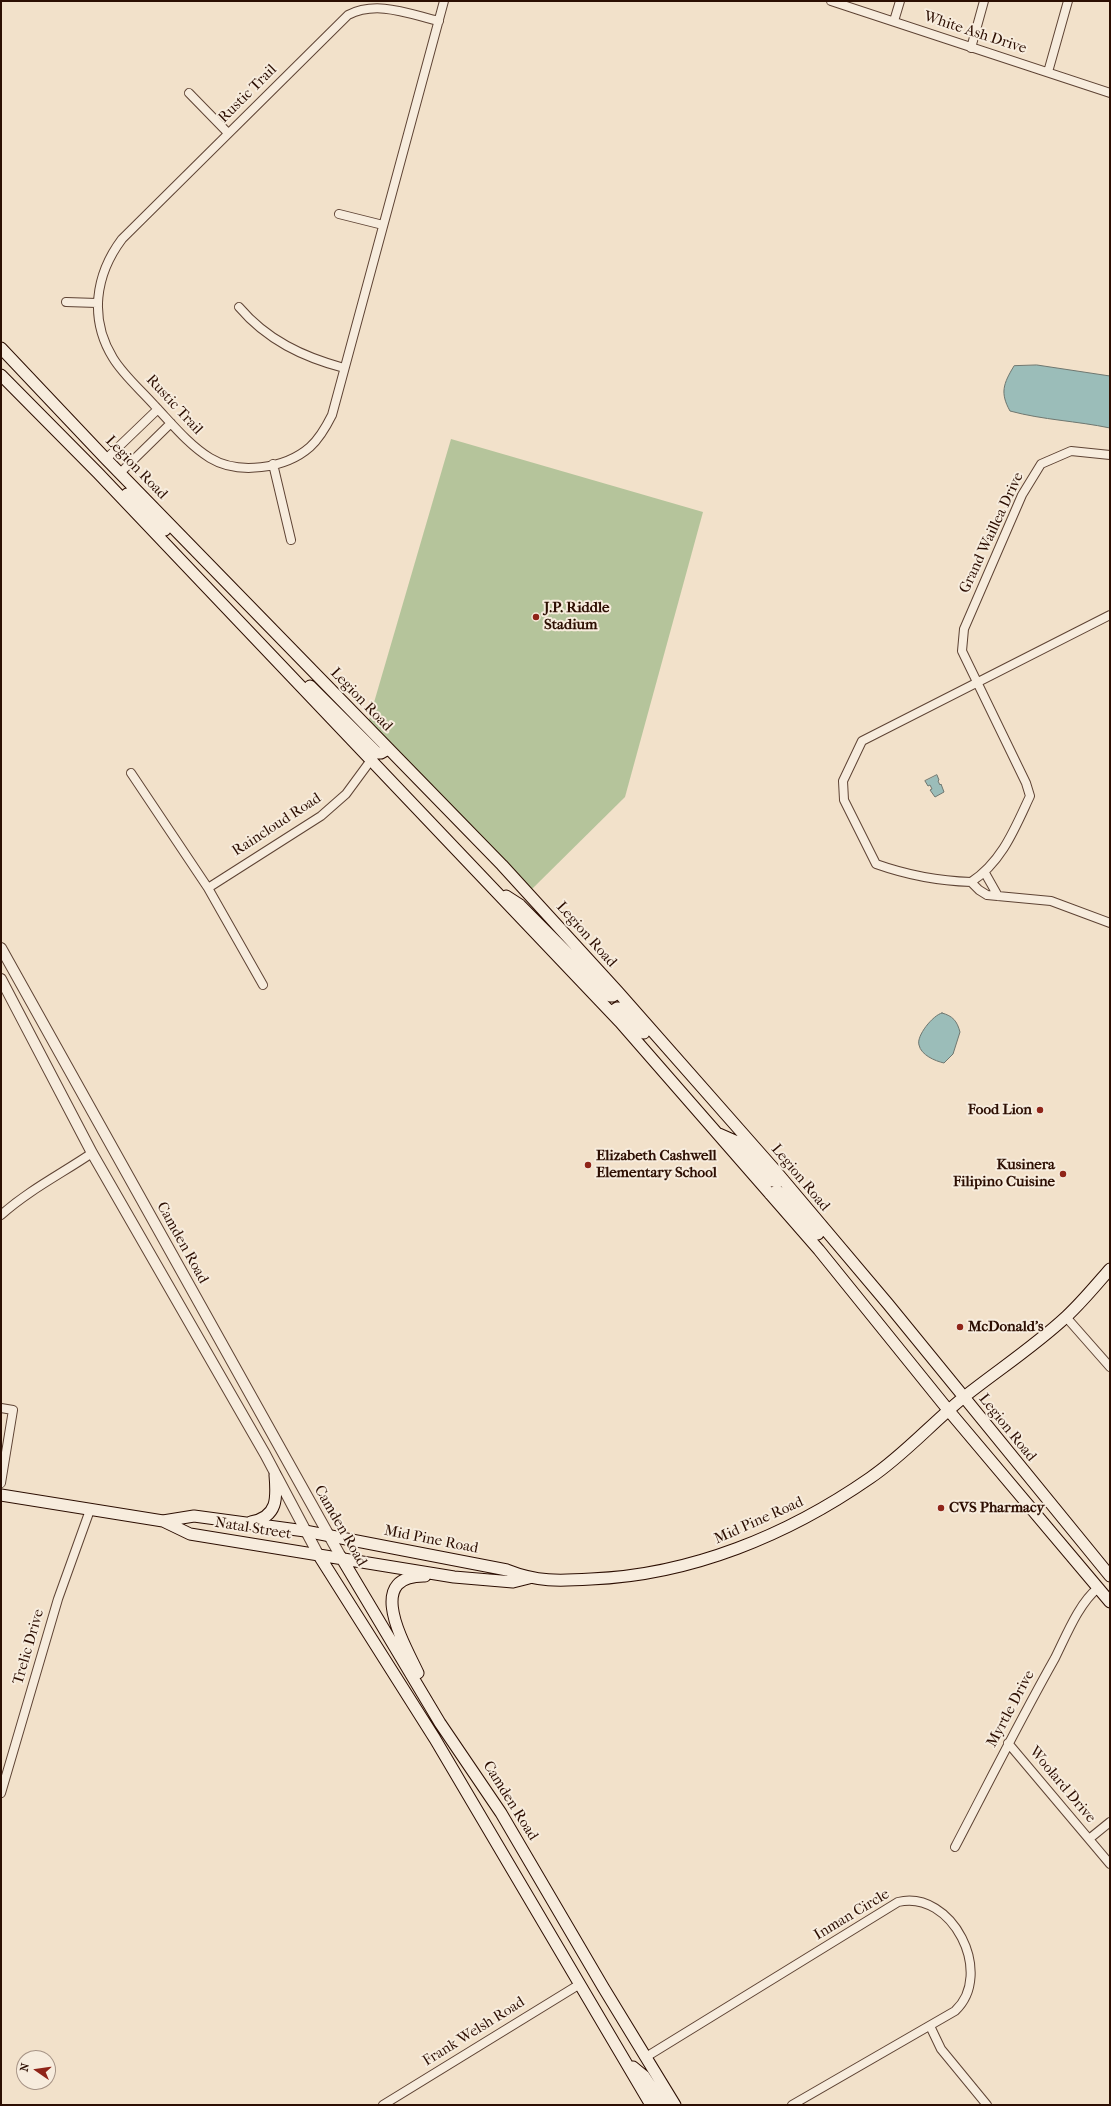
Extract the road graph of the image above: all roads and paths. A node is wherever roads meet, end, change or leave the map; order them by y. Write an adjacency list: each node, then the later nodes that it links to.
1 (444, 1): 6 (street, Rustic Trail)
2 (831, 1): 7 (street, White Ash Drive)
3 (900, 1): 7 (street)
4 (984, 1): 8 (street)
5 (1068, 1): 9 (street)
6 (439, 21): 12 (street, Rustic Trail); 14 (street, Rustic Trail)
7 (894, 21): 8 (street, White Ash Drive)
8 (971, 48): 9 (street, White Ash Drive)
9 (1048, 72): 11 (street, White Ash Drive)
10 (189, 93): 12 (street)
11 (1110, 93)
12 (228, 133): 16 (street, Rustic Trail)
13 (339, 214): 14 (street)
14 (383, 225): 19 (street, Rustic Trail)
15 (66, 302): 16 (street)
16 (97, 302): 21 (street, Rustic Trail)
17 (238, 308): 19 (street)
18 (1, 348): 25 (main road, Legion Road)
19 (344, 368): 26 (street, Rustic Trail)
20 (1, 374): 22 (main road, Legion Road)
21 (158, 409): 23 (street, Rustic Trail); 25 (street)
22 (41, 416): 27 (main road); 28 (main road, Legion Road)
23 (171, 423): 26 (street, Rustic Trail); 27 (street)
24 (1110, 455): 33 (street, Grand Waillea Drive)
25 (106, 459): 27 (main road, Legion Road)
26 (273, 464): 29 (street)
27 (120, 473): 30 (main road, Legion Road)
28 (114, 490): 30 (main road); 32 (main road, Legion Road)
29 (291, 540)
30 (235, 592): 34 (main road, Legion Road)
31 (1110, 615): 33 (street)
32 (277, 662): 34 (main road); 35 (main road, Legion Road)
33 (978, 682): 37 (street, Grand Waillea Drive); 38 (street)
34 (388, 749): 48 (main road, Legion Road)
35 (371, 760): 40 (main road, Legion Road); 41 (street, Raincloud Road)
36 (131, 773): 41 (street)
37 (985, 873): 38 (street); 39 (street)
38 (971, 882): 42 (street)
39 (992, 884): 42 (street); 43 (street)
40 (492, 887): 48 (main road); 49 (main road, Legion Road)
41 (208, 888): 47 (street)
42 (979, 890): 43 (street)
43 (998, 896): 44 (street)
44 (1110, 923)
45 (1, 948): 70 (street, Camden Road)
46 (1, 979): 52 (street, Camden Road)
47 (263, 986)
48 (618, 992): 50 (main road, Legion Road)
49 (611, 1012): 50 (main road); 51 (main road, Legion Road)
50 (715, 1103): 53 (main road, Legion Road)
51 (717, 1133): 53 (main road); 54 (main road, Legion Road)
52 (92, 1154): 55 (street); 63 (street, Camden Road)
53 (783, 1181): 57 (main road, Legion Road)
54 (770, 1194): 57 (main road); 62 (main road, Legion Road)
55 (1, 1215)
56 (1110, 1269): 58 (main road, Mid Pine Road)
57 (862, 1274): 60 (main road, Legion Road)
58 (1066, 1317): 59 (street); 60 (main road, Mid Pine Road)
59 (1110, 1367)
60 (963, 1398): 62 (main road, Mid Pine Road); 73 (main road, Legion Road)
61 (1, 1408): 64 (street)
62 (949, 1411): 75 (main road, Mid Pine Road); 76 (main road, Legion Road)
63 (275, 1475): 68 (main road); 69 (street, Camden Road)
64 (1, 1483)
65 (1, 1495): 66 (main road, Natal Street)
66 (90, 1510): 67 (main road, Natal Street); 80 (street, Trelic Drive)
67 (163, 1521): 68 (main road, Natal Street); 71 (main road, Natal Street)
68 (244, 1523): 69 (main road, Natal Street)
69 (305, 1531): 70 (main road, Natal Street); 71 (street, Camden Road)
70 (327, 1535): 72 (street, Camden Road); 75 (main road, Mid Pine Road)
71 (318, 1554): 72 (main road, Natal Street); 85 (main road, Camden Road)
72 (341, 1557): 74 (main road, Mid Pine Road); 78 (main road, Camden Road)
73 (1110, 1576)
74 (454, 1577): 75 (main road, Mid Pine Road); 78 (main road)
75 (529, 1578)
76 (1098, 1588): 77 (main road, Legion Road); 79 (street, Myrtle Drive)
77 (1110, 1602)
78 (440, 1723): 87 (main road, Camden Road)
79 (1008, 1743): 82 (street, Woolard Drive); 83 (street, Myrtle Drive)
80 (1, 1794)
81 (1110, 1822): 82 (street)
82 (1089, 1839): 84 (street, Woolard Drive)
83 (955, 1847)
84 (1110, 1864)
85 (580, 1984): 88 (main road, Camden Road); 89 (street, Frank Welsh Road)
86 (930, 2026): 87 (street, Inman Circle); 93 (street, Inman Circle); 94 (street)
87 (646, 2057): 92 (main road, Camden Road)
88 (625, 2060): 90 (main road, Camden Road); 91 (main road)
89 (383, 2105)
90 (652, 2105)
91 (663, 2105)
92 (675, 2105)
93 (792, 2105)
94 (987, 2105)

